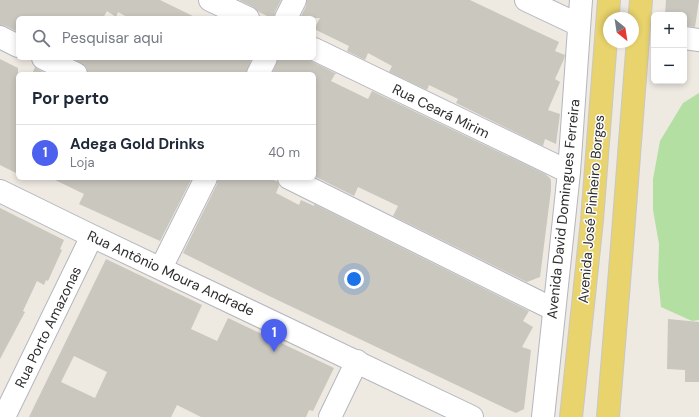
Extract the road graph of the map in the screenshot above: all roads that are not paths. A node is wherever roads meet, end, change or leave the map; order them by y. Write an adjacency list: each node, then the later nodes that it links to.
1 (210, 0): 7 (street)
2 (295, 0): 8 (street)
3 (526, 0): 9 (street)
4 (581, 0): 9 (street, Avenida David Domingues Ferreira)
5 (609, 0): 32 (main road, Avenida José Pinheiro Borges)
6 (641, 0): 24 (main road)
7 (244, 16)
8 (287, 16)
9 (579, 25): 19 (street, Avenida David Domingues Ferreira)
10 (0, 37): 13 (street)
11 (687, 38): 12 (street)
12 (699, 40)
13 (16, 45)
14 (316, 51): 19 (street, Rua Ceará Mirim)
15 (47, 60): 17 (street)
16 (265, 60): 18 (street)
17 (72, 72)
18 (259, 72)
19 (568, 172): 26 (street, Avenida David Domingues Ferreira)
20 (205, 180): 25 (street)
21 (293, 180): 26 (street)
22 (0, 191): 23 (street, Rua Antônio Moura Andrade)
23 (92, 236): 25 (street, Rua Antônio Moura Andrade); 28 (street, Rua Porto Amazonas)
24 (622, 246): 33 (main road); 34 (main road)
25 (161, 268): 27 (street, Rua Antônio Moura Andrade)
26 (553, 309): 31 (street, Avenida David Domingues Ferreira)
27 (357, 362): 29 (street); 30 (street, Rua Antônio Moura Andrade)
28 (4, 417)
29 (330, 417)
30 (472, 417)
31 (543, 417)
32 (571, 417)
33 (608, 417)
34 (623, 417)

